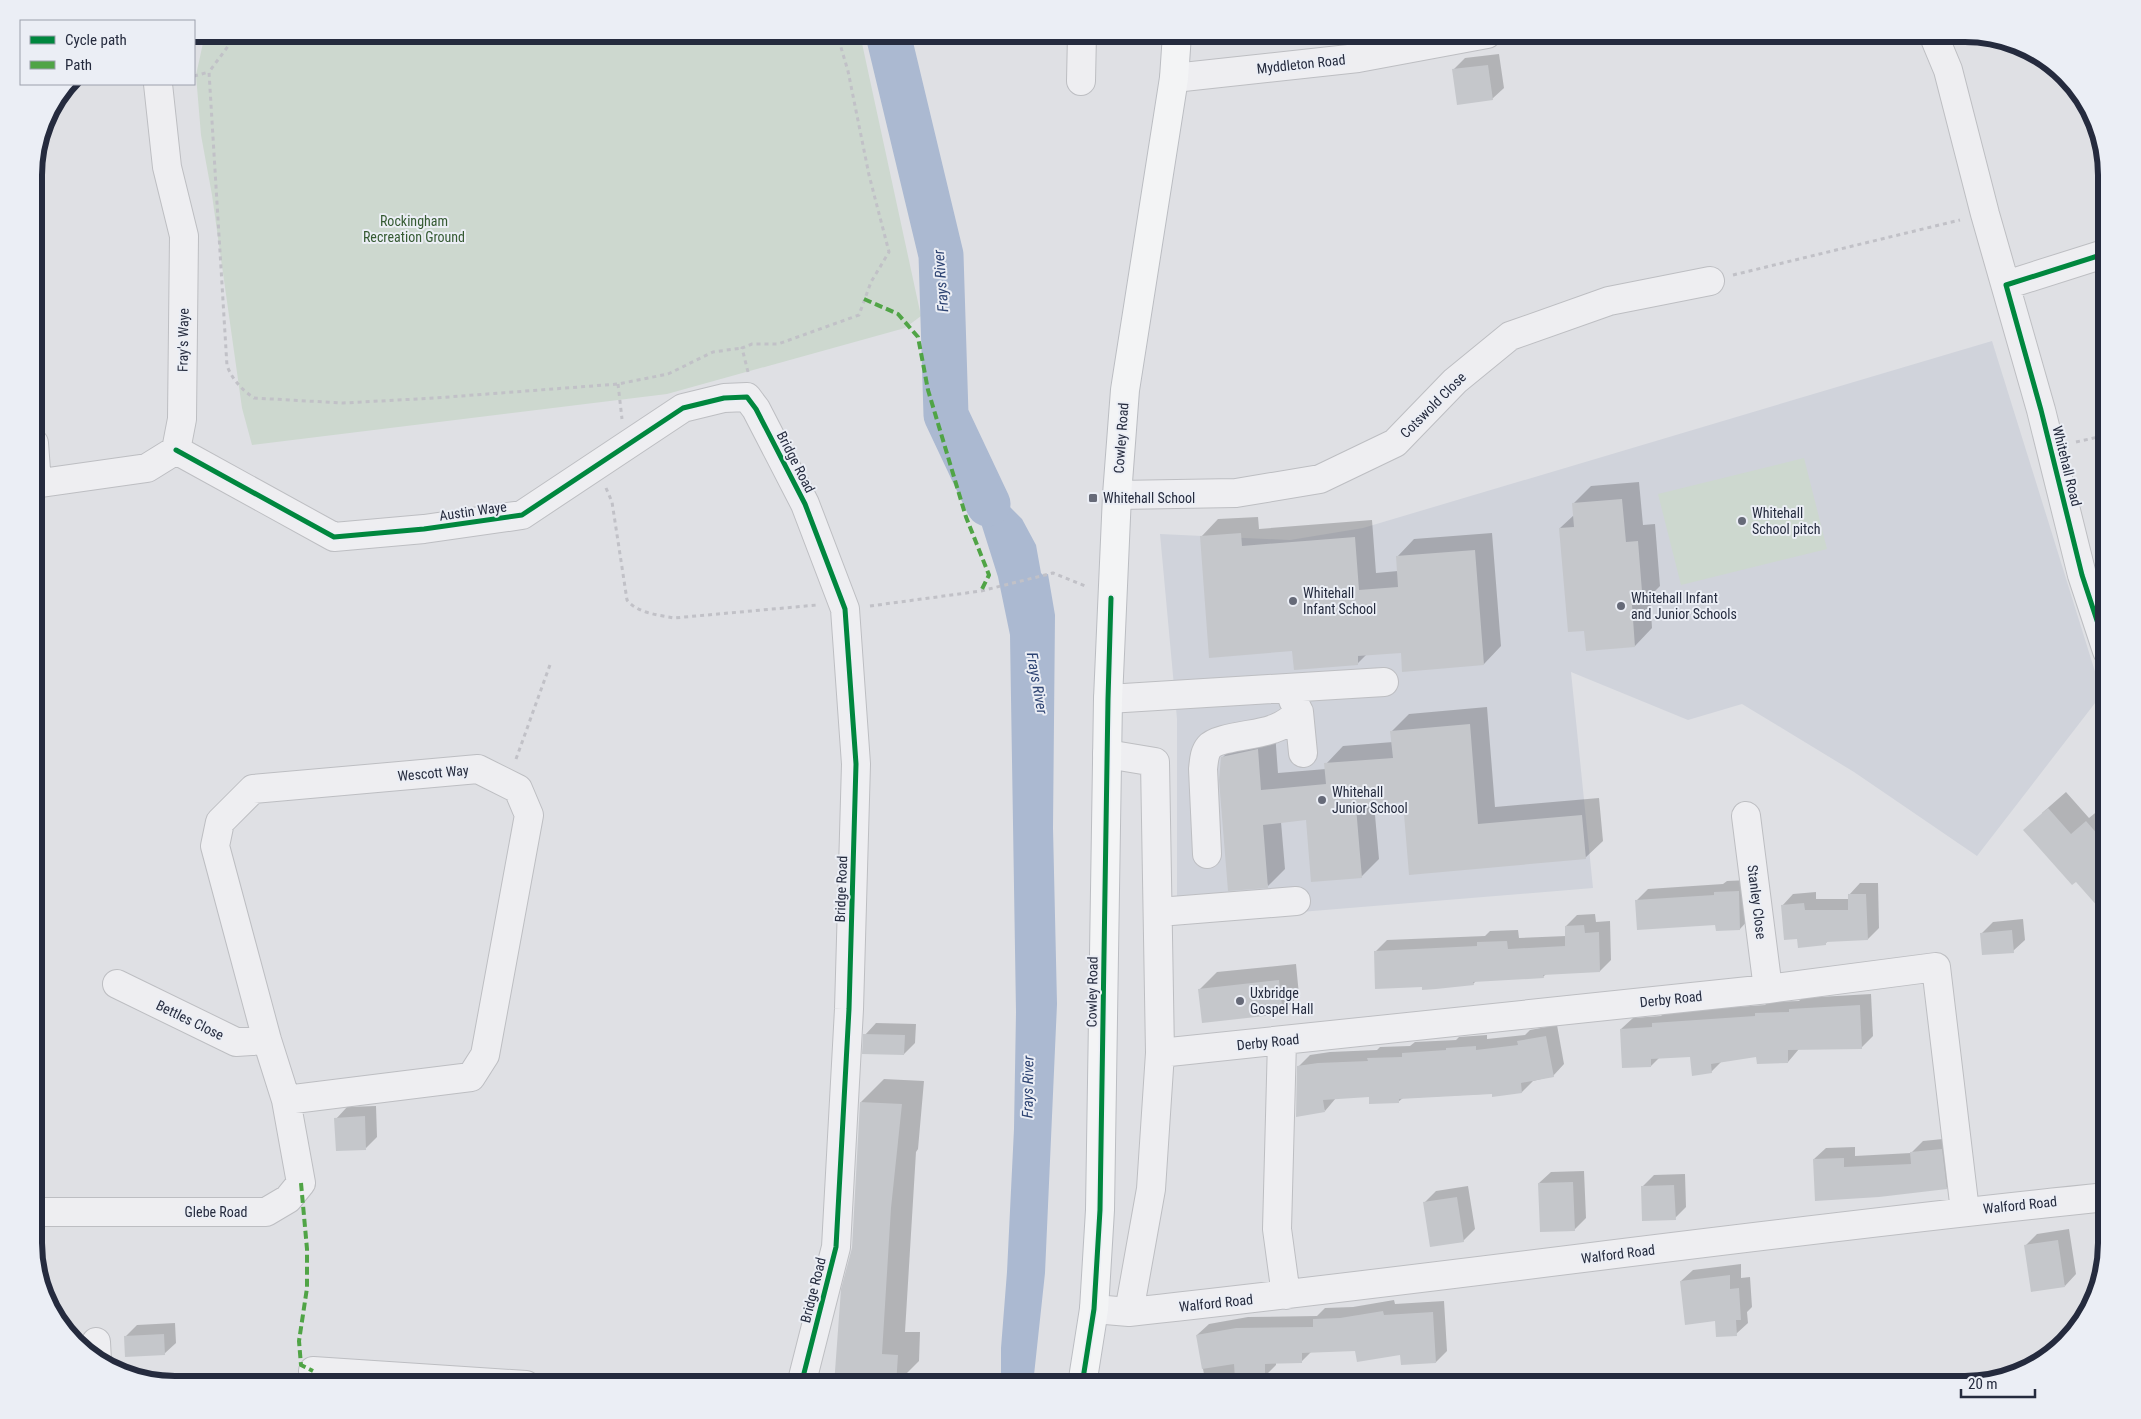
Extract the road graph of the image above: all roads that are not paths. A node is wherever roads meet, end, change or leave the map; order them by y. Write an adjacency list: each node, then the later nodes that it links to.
1 (1082, 43): 6 (street)
2 (1176, 43): 5 (main road, Cowley Road)
3 (1439, 43): 5 (street, Myddleton Road)
4 (1937, 43): 10 (street, Whitehall Road)
5 (1174, 78): 14 (main road, Cowley Road)
6 (1080, 81)
7 (158, 85): 12 (street, Fray's Waye)
8 (2098, 256): 10 (street)
9 (1710, 281): 14 (street, Cotswold Close)
10 (2006, 285): 15 (street, Whitehall Road)
11 (756, 409): 12 (street, Austin Waye); 40 (street, Bridge Road)
12 (176, 450): 13 (street)
13 (43, 483)
14 (1117, 495): 18 (main road, Cowley Road)
15 (2098, 624)
16 (1384, 682): 17 (street)
17 (1275, 688): 18 (street); 19 (street)
18 (1108, 699): 21 (main road, Cowley Road)
19 (1299, 712): 20 (street); 23 (street)
20 (1303, 753)
21 (1107, 754): 25 (street); 36 (main road, Cowley Road)
22 (1746, 816): 27 (street, Stanley Close)
23 (1207, 854)
24 (1296, 902): 25 (street)
25 (1158, 912): 30 (street)
26 (117, 984): 28 (street, Bettles Close)
27 (1768, 988): 29 (street, Derby Road); 33 (street, Derby Road)
28 (267, 1040): 31 (street, Wescott Way); 31 (street, Wescott Way)
29 (1282, 1040): 30 (street, Derby Road); 35 (street)
30 (1160, 1052): 37 (street)
31 (286, 1100): 34 (street, Glebe Road)
32 (2098, 1197): 33 (street, Walford Road)
33 (1965, 1211): 35 (street, Walford Road)
34 (43, 1212)
35 (1286, 1295): 37 (street, Walford Road)
36 (1094, 1309): 37 (street, Walford Road); 41 (main road, Cowley Road)
37 (1129, 1312)
38 (314, 1371): 39 (street)
39 (390, 1376)
40 (803, 1376)
41 (1083, 1376)

